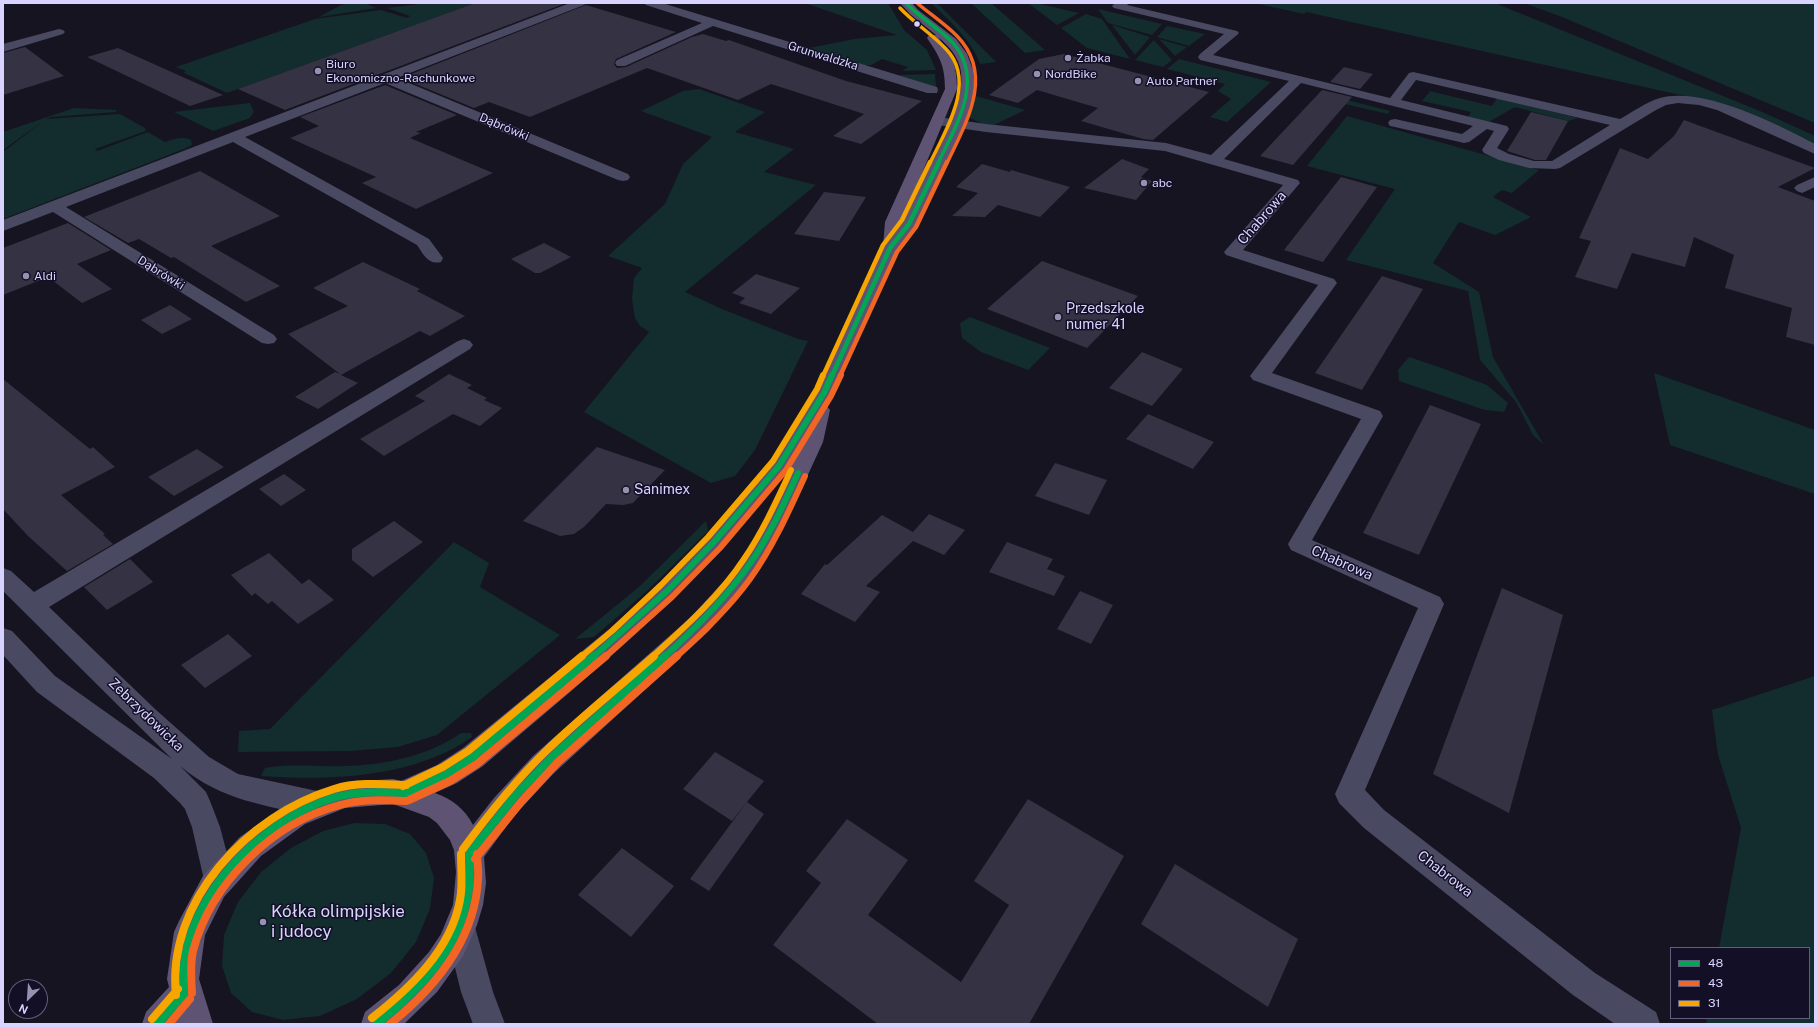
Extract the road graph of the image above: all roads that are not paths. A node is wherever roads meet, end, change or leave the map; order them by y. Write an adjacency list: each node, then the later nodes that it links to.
1 (580, 3): 6 (street)
2 (650, 3): 7 (street, Grunwaldzka)
3 (1123, 3): 12 (street)
4 (910, 7): 15 (main road); 17 (main road)
5 (529, 11): 6 (street)
6 (548, 15): 11 (street)
7 (713, 22): 10 (street); 13 (street, Grunwaldzka)
8 (59, 32): 9 (street)
9 (3, 48)
10 (621, 63)
11 (385, 78): 20 (street); 23 (street, Dąbrówki)
12 (1298, 79): 14 (street); 22 (street)
13 (932, 90)
14 (1393, 102): 18 (street); 19 (street)
15 (938, 121): 17 (street, Chabrowa); 26 (main road)
16 (1395, 123): 18 (street)
17 (957, 124): 22 (street, Chabrowa); 26 (main road)
18 (1484, 124): 19 (street)
19 (1623, 124): 21 (street)
20 (233, 136): 24 (street); 27 (street)
21 (1815, 150)
22 (1213, 161): 44 (street, Chabrowa)
23 (623, 177)
24 (54, 206): 25 (street); 28 (street, Dąbrówki)
25 (3, 226)
26 (890, 248): 30 (main road)
27 (435, 258)
28 (268, 339)
29 (464, 345): 32 (street)
30 (824, 393): 34 (main road); 36 (main road)
31 (3, 577): 32 (street, Zebrzydowicka)
32 (32, 605): 35 (street, Zebrzydowicka)
33 (3, 638): 37 (street, Zebrzydowicka)
34 (406, 793): 35 (main road); 36 (main road)
35 (317, 804): 37 (main road)
36 (470, 854): 38 (main road)
37 (219, 880): 39 (main road)
38 (460, 927): 42 (main road); 43 (street)
39 (184, 994): 40 (main road); 41 (main road)
40 (158, 1024)
41 (197, 1024)
42 (377, 1024)
43 (489, 1024)
44 (1644, 1024)

